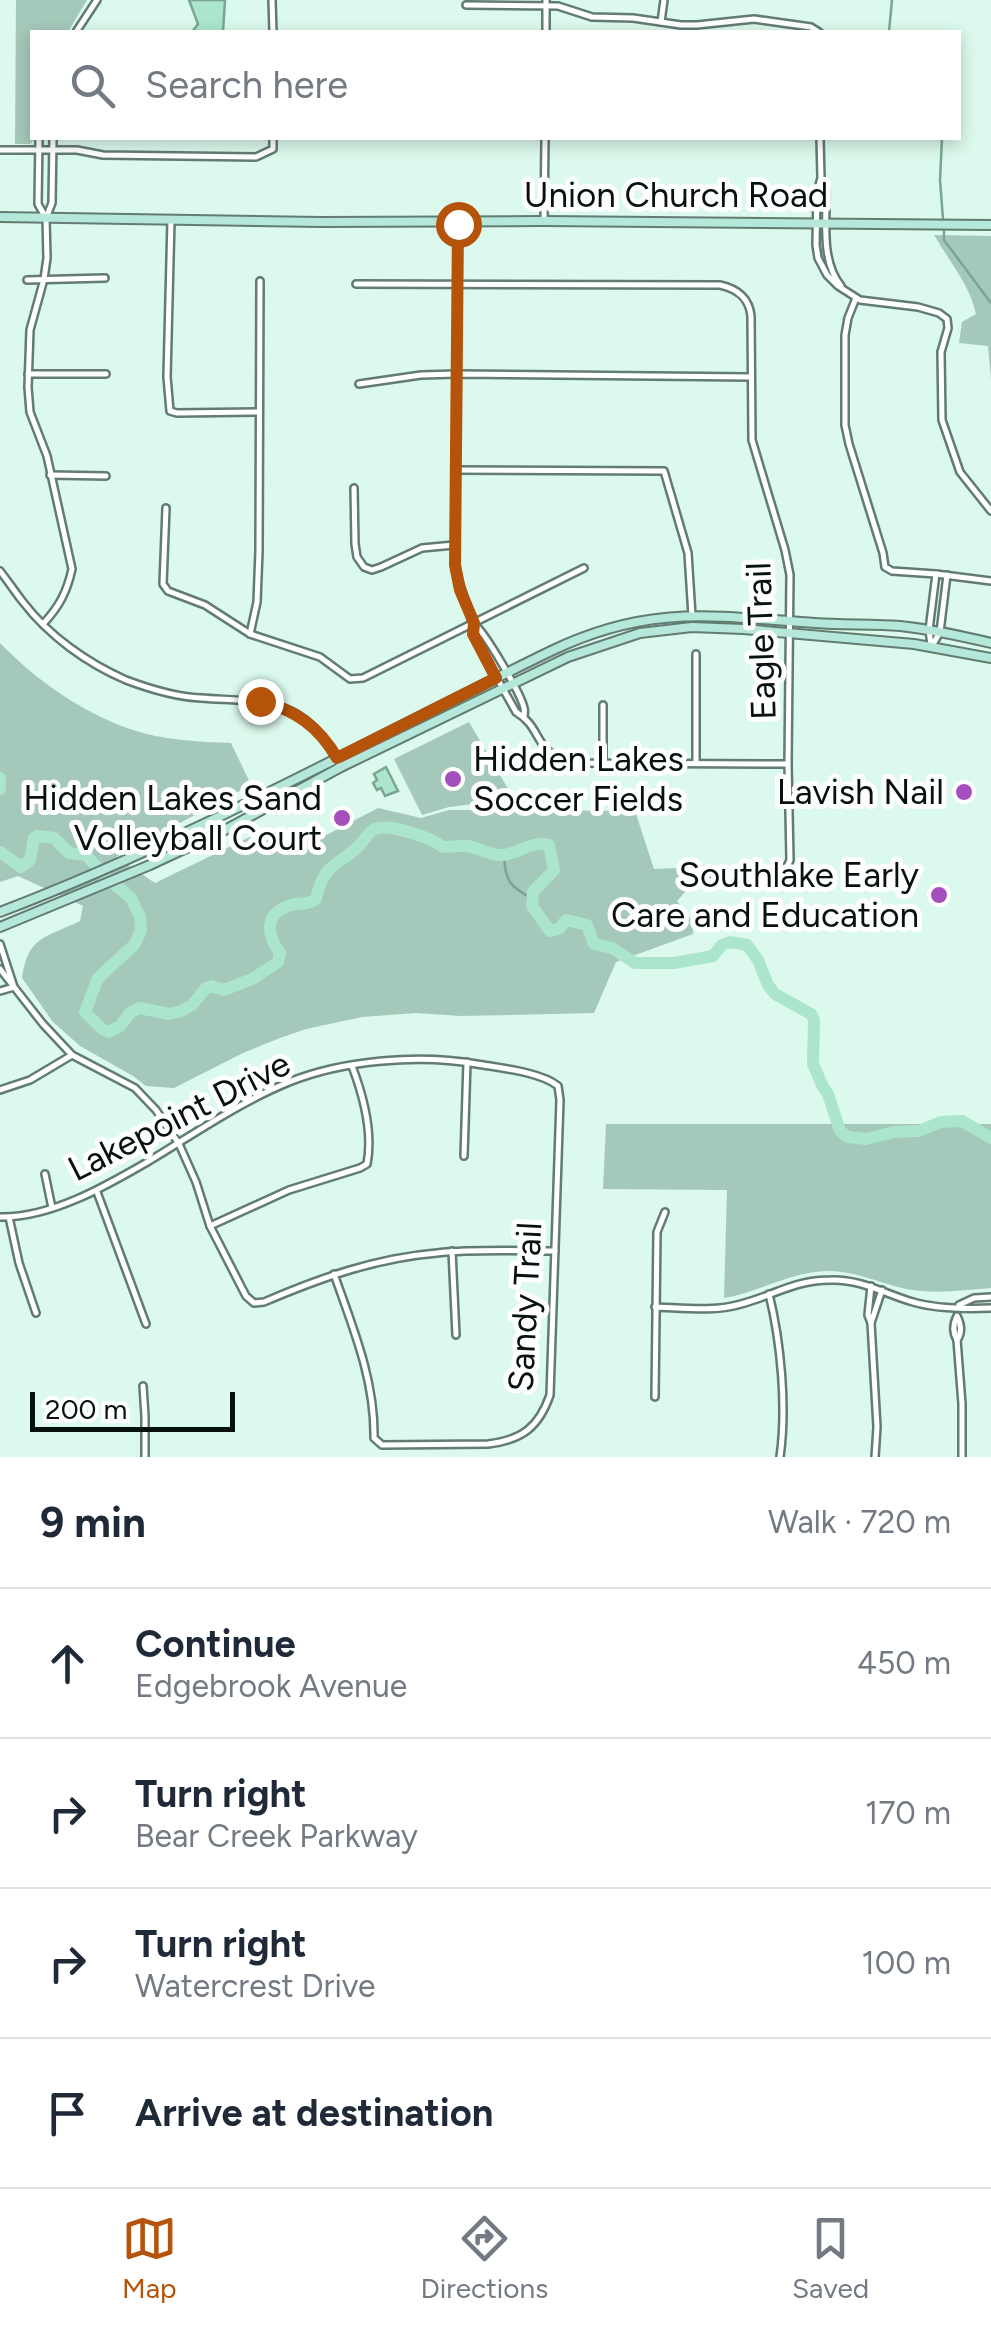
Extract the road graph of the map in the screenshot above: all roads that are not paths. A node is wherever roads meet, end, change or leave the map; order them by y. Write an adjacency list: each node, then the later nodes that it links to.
1 (97, 0): 7 (street)
2 (272, 0): 8 (street)
3 (664, 0): 6 (street)
4 (546, 2): 5 (street); 6 (street); 9 (street)
5 (466, 4)
6 (661, 23): 10 (street)
7 (77, 30)
8 (272, 30)
9 (546, 30)
10 (816, 30)
11 (39, 140): 17 (street)
12 (52, 140): 18 (street)
13 (272, 140): 18 (street)
14 (544, 140): 23 (street)
15 (820, 140): 19 (street)
16 (0, 150): 17 (street)
17 (38, 150): 18 (street); 21 (street)
18 (52, 150): 21 (street)
19 (821, 178): 25 (street); 26 (street)
20 (0, 217): 21 (main road, Union Church Road)
21 (46, 218): 22 (main road, Union Church Road); 29 (street)
22 (171, 220): 24 (main road, Union Church Road); 41 (street)
23 (544, 221): 24 (main road, Union Church Road); 25 (main road, Union Church Road)
24 (458, 222): 33 (street)
25 (816, 223): 26 (main road, Union Church Road); 34 (street)
26 (827, 223): 27 (main road, Union Church Road); 34 (street)
27 (991, 225)
28 (106, 278): 29 (street)
29 (44, 279): 30 (street); 36 (street)
30 (27, 280)
31 (260, 282): 41 (street)
32 (356, 284): 33 (street)
33 (457, 284): 38 (street); 39 (street, Eagle Trail)
34 (848, 294): 35 (street)
35 (856, 298): 47 (street); 51 (street)
36 (28, 374): 37 (street); 43 (street)
37 (106, 374)
38 (457, 374): 39 (street); 40 (street); 42 (street)
39 (750, 377): 55 (street, Eagle Trail)
40 (359, 384)
41 (259, 412): 61 (street)
42 (455, 470): 48 (street); 54 (street)
43 (50, 475): 44 (street); 57 (street)
44 (106, 476)
45 (354, 488): 48 (street)
46 (166, 508): 61 (street)
47 (991, 512)
48 (454, 545): 56 (street)
49 (584, 568): 56 (street)
50 (0, 571): 57 (street)
51 (936, 574): 52 (street); 59 (street)
52 (947, 575): 53 (street); 60 (street)
53 (991, 581)
54 (692, 615): 55 (main road); 58 (street); 67 (main road)
55 (790, 621): 59 (main road); 62 (street, Eagle Trail)
56 (474, 623): 61 (street); 67 (street); 68 (street)
57 (42, 624): 73 (street)
58 (692, 627): 62 (main road); 69 (main road)
59 (929, 630): 60 (main road); 64 (street)
60 (940, 632): 63 (main road); 64 (street)
61 (250, 634)
62 (790, 634): 64 (main road); 76 (street, Eagle Trail)
63 (991, 643)
64 (932, 646): 66 (main road)
65 (696, 654): 74 (street)
66 (991, 658)
67 (506, 673): 68 (main road); 69 (street)
68 (496, 678): 70 (street); 73 (main road)
69 (512, 684): 70 (main road); 72 (street)
70 (502, 689): 72 (street); 73 (main road)
71 (604, 704): 75 (street)
72 (524, 717): 75 (street)
73 (339, 763): 78 (main road); 79 (main road)
74 (696, 763): 75 (street); 76 (street)
75 (603, 764)
76 (788, 764): 77 (street, Eagle Trail)
77 (692, 866)
78 (0, 912)
79 (0, 927)
80 (0, 944): 82 (street)
81 (0, 968): 82 (street)
82 (14, 987): 83 (street); 84 (street)
83 (0, 991)
84 (72, 1054): 88 (street); 89 (street)
85 (467, 1062): 86 (street, Lakepoint Drive); 87 (street, Lakepoint Drive); 90 (street)
86 (352, 1066): 89 (street, Lakepoint Drive); 97 (street)
87 (558, 1086): 99 (street, Sandy Trail)
88 (0, 1090)
89 (178, 1144): 92 (street, Lakepoint Drive); 97 (street)
90 (464, 1156)
91 (45, 1174): 93 (street)
92 (97, 1192): 93 (street, Lakepoint Drive); 109 (street)
93 (52, 1208): 96 (street, Lakepoint Drive)
94 (664, 1212): 106 (street)
95 (0, 1217): 96 (street, Lakepoint Drive)
96 (9, 1217): 108 (street)
97 (210, 1226): 100 (street)
98 (452, 1252): 99 (street); 100 (street); 111 (street)
99 (555, 1252): 100 (street, Sandy Trail)
100 (334, 1274)
101 (870, 1286): 102 (street); 103 (street); 110 (street)
102 (882, 1290): 105 (street); 110 (street)
103 (769, 1294): 106 (street); 115 (street)
104 (991, 1296): 105 (street)
105 (956, 1306): 107 (street); 117 (street)
106 (656, 1307): 113 (street)
107 (991, 1308)
108 (36, 1313)
109 (146, 1324)
110 (871, 1324): 116 (street)
111 (456, 1335)
112 (142, 1386): 114 (street)
113 (655, 1397)
114 (144, 1457)
115 (780, 1457)
116 (875, 1457)
117 (962, 1457)

